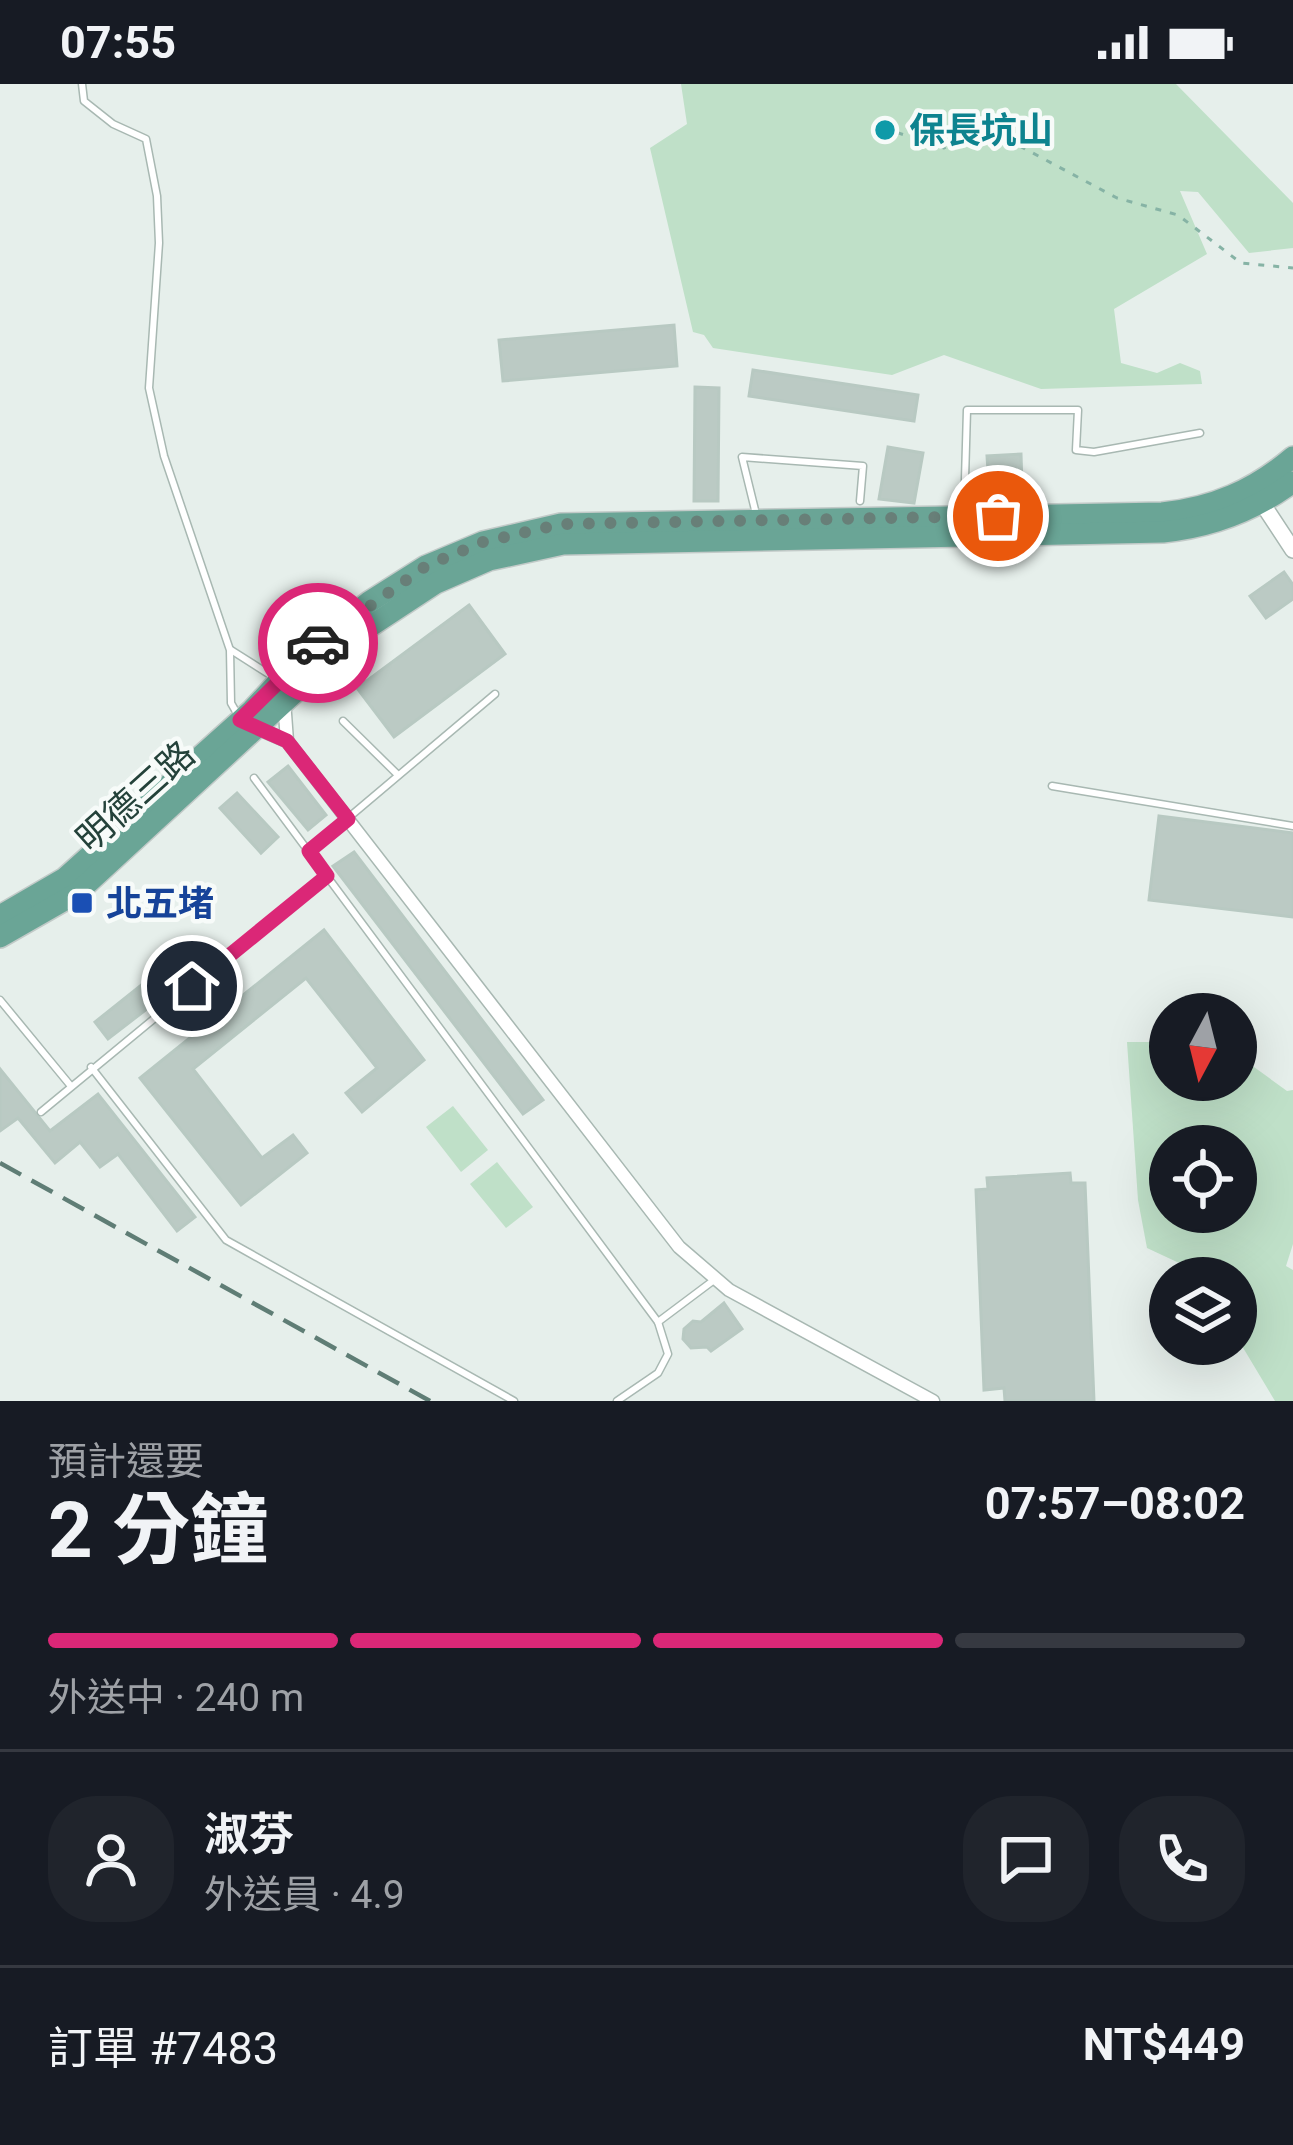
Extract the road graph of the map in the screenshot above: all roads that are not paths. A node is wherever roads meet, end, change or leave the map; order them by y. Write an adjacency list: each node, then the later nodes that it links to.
1 (82, 84): 10 (lane)
2 (1199, 433): 7 (lane)
3 (1293, 458): 5 (main road)
4 (1293, 482): 5 (main road)
5 (1257, 496): 7 (main road, 明德三路); 8 (main road, 明德三路); 9 (street)
6 (860, 501): 8 (lane)
7 (964, 517): 8 (main road, 明德三路)
8 (757, 529): 11 (main road, 明德三路)
9 (1293, 550)
10 (230, 650): 11 (lane); 14 (lane)
11 (281, 691): 14 (main road, 明德三路); 15 (street)
12 (495, 694): 16 (lane)
13 (344, 721): 16 (lane)
14 (249, 725): 15 (street); 23 (main road, 明德三路); 24 (main road, 明德三路)
15 (287, 741): 19 (street)
16 (398, 776): 19 (lane)
17 (254, 778): 21 (lane)
18 (1052, 786): 20 (lane)
19 (348, 819): 21 (lane); 29 (street)
20 (1293, 826)
21 (309, 851): 22 (lane)
22 (327, 876): 26 (lane); 30 (lane)
23 (0, 916)
24 (0, 937)
25 (0, 1000): 27 (lane)
26 (91, 1067): 27 (lane); 31 (lane)
27 (70, 1084): 28 (lane)
28 (41, 1112)
29 (714, 1280): 30 (lane); 33 (street)
30 (658, 1322): 32 (lane)
31 (514, 1401)
32 (617, 1401)
33 (933, 1401)

